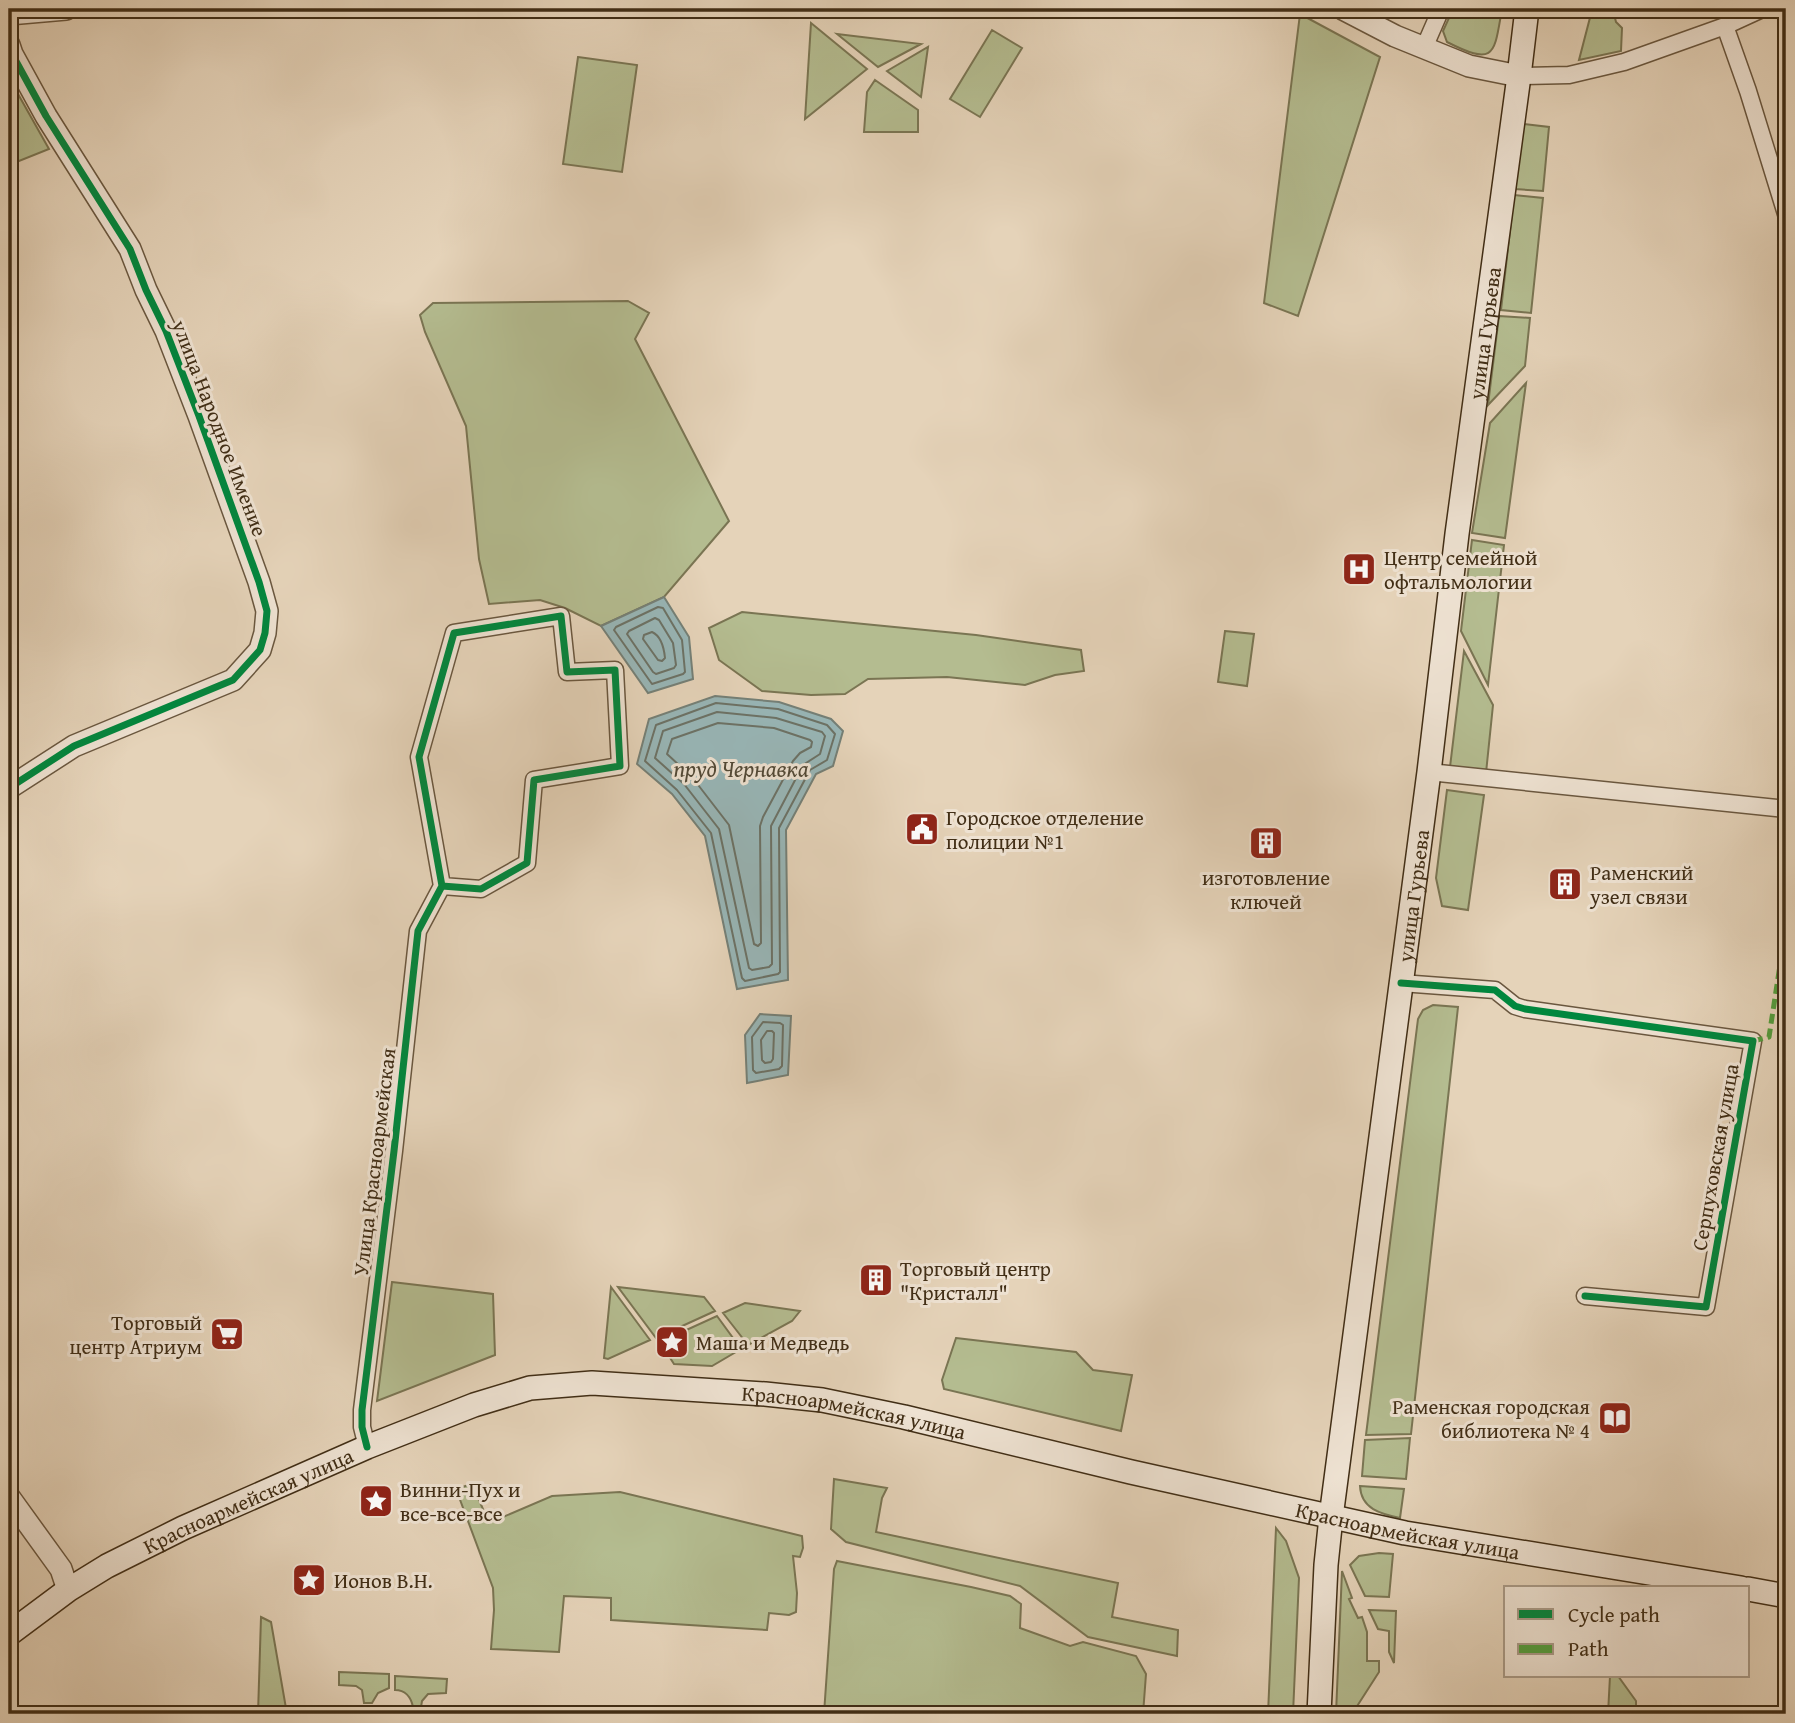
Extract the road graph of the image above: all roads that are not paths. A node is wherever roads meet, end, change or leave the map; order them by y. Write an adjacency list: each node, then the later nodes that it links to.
1 (66, 9): 6 (street)
2 (1343, 9): 9 (street)
3 (1441, 9): 9 (street)
4 (1527, 9): 10 (main road, улица Гурьева)
5 (1762, 9): 7 (street)
6 (9, 14)
7 (1725, 26): 10 (street); 11 (street)
8 (9, 45): 13 (street, улица Народное Имение)
9 (1424, 48): 10 (street)
10 (1519, 76): 12 (main road, улица Гурьева)
11 (1786, 214)
12 (1429, 772): 14 (street); 16 (main road, улица Гурьева)
13 (9, 788)
14 (1786, 809)
15 (442, 886): 15 (street); 18 (street, Улица Красноармейская)
16 (1401, 983): 17 (street, Серпуховская улица); 20 (main road, улица Гурьева)
17 (1585, 1296)
18 (367, 1447): 20 (main road, Красноармейская улица); 23 (main road, Красноармейская улица)
19 (9, 1497): 23 (street)
20 (1331, 1517): 21 (main road, Красноармейская улица); 26 (main road, улица Гурьева)
21 (1729, 1586)
22 (1750, 1589): 24 (main road)
23 (68, 1590): 25 (main road, Красноармейская улица)
24 (1786, 1595)
25 (9, 1634)
26 (1319, 1714)

